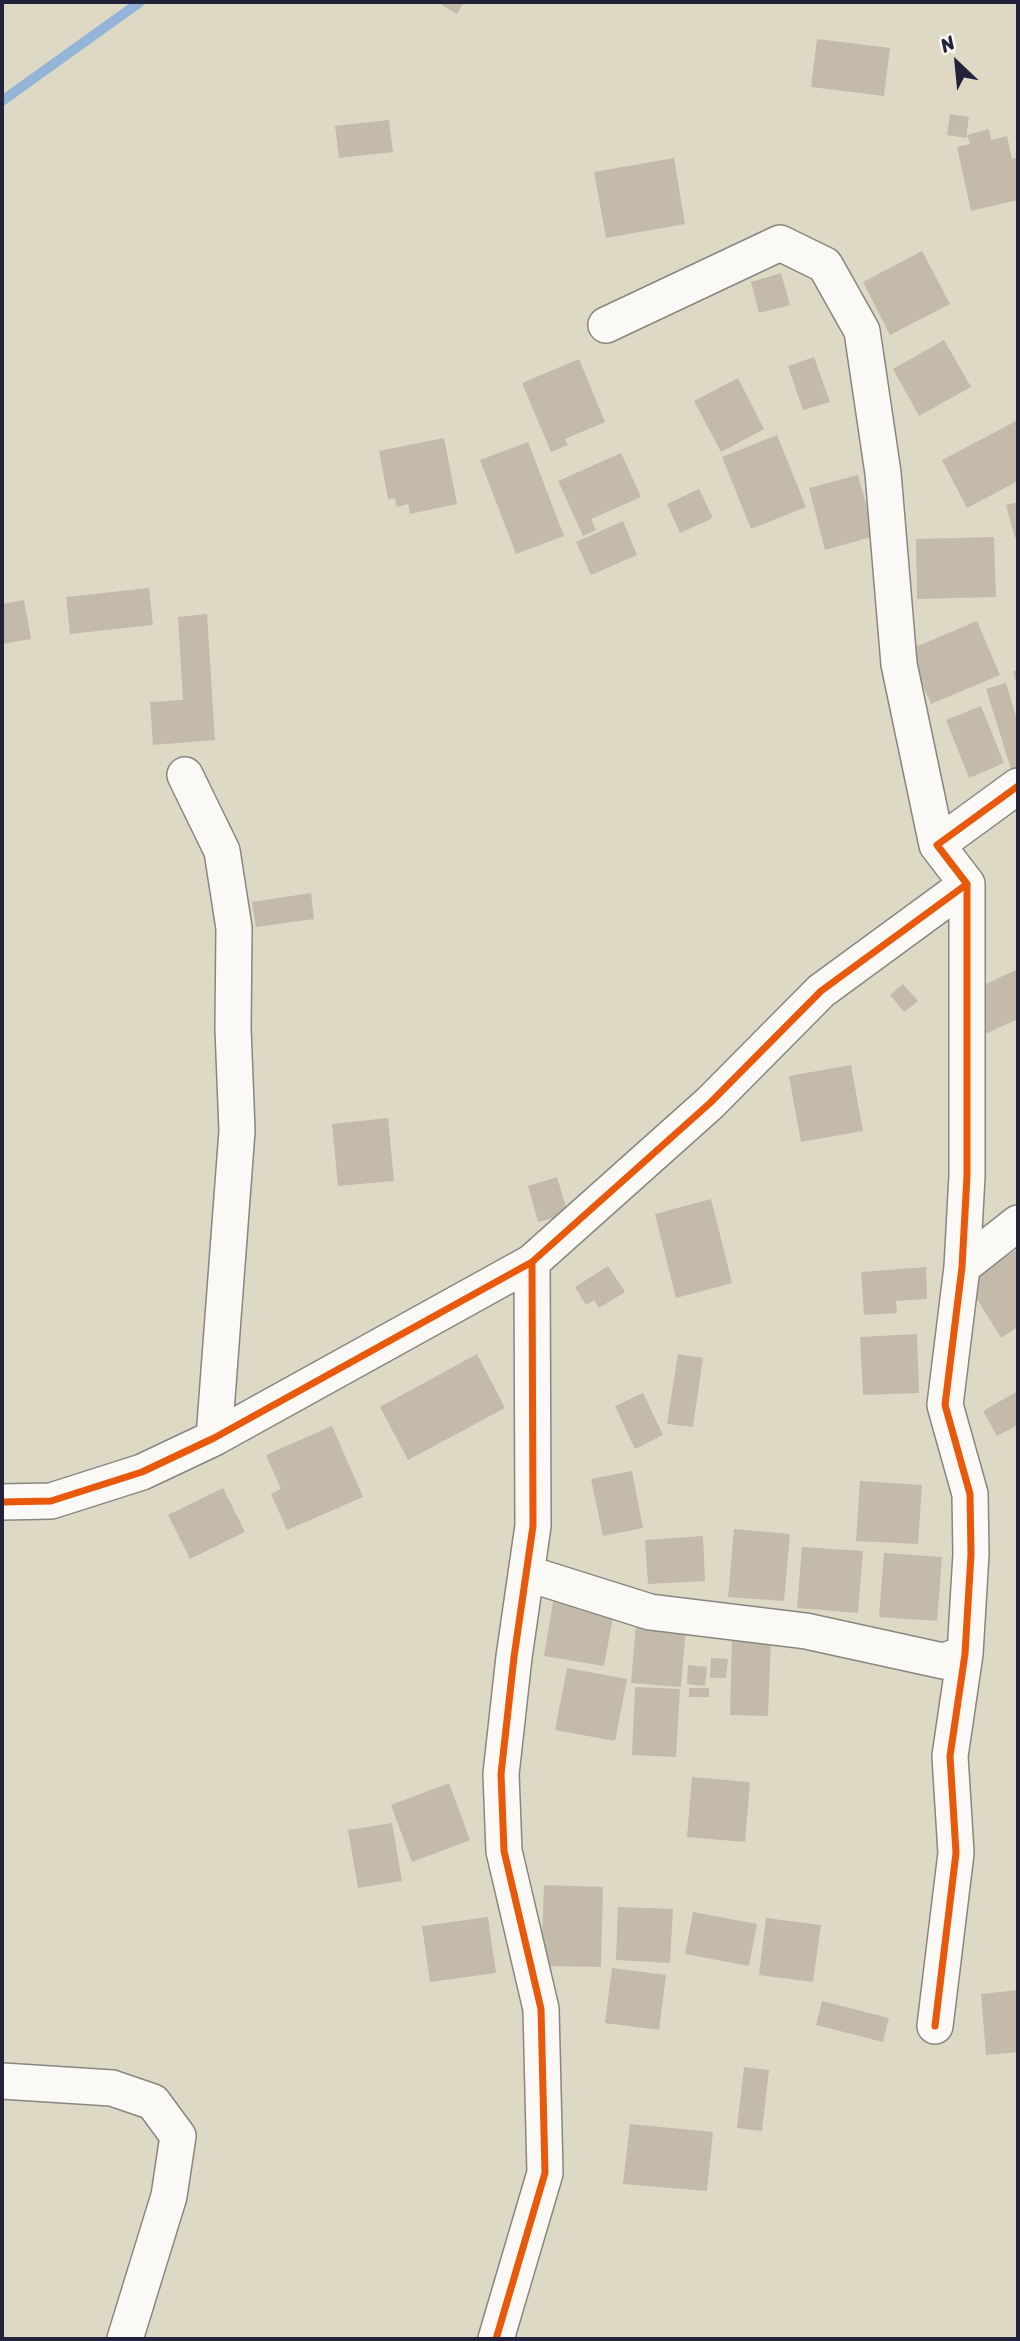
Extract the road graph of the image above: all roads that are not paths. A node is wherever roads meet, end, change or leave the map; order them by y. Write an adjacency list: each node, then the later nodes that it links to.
1 (606, 325): 4 (street)
2 (185, 775): 9 (street)
3 (1018, 786): 4 (street)
4 (937, 845): 5 (street)
5 (967, 884): 7 (street); 8 (street)
6 (1018, 1223): 8 (street)
7 (532, 1262): 9 (street); 11 (street)
8 (962, 1266): 12 (street)
9 (214, 1438): 10 (street)
10 (2, 1502)
11 (526, 1573): 12 (street); 16 (street)
12 (965, 1654): 13 (street)
13 (936, 2026)
14 (2, 2081): 15 (street)
15 (124, 2339)
16 (496, 2339)

